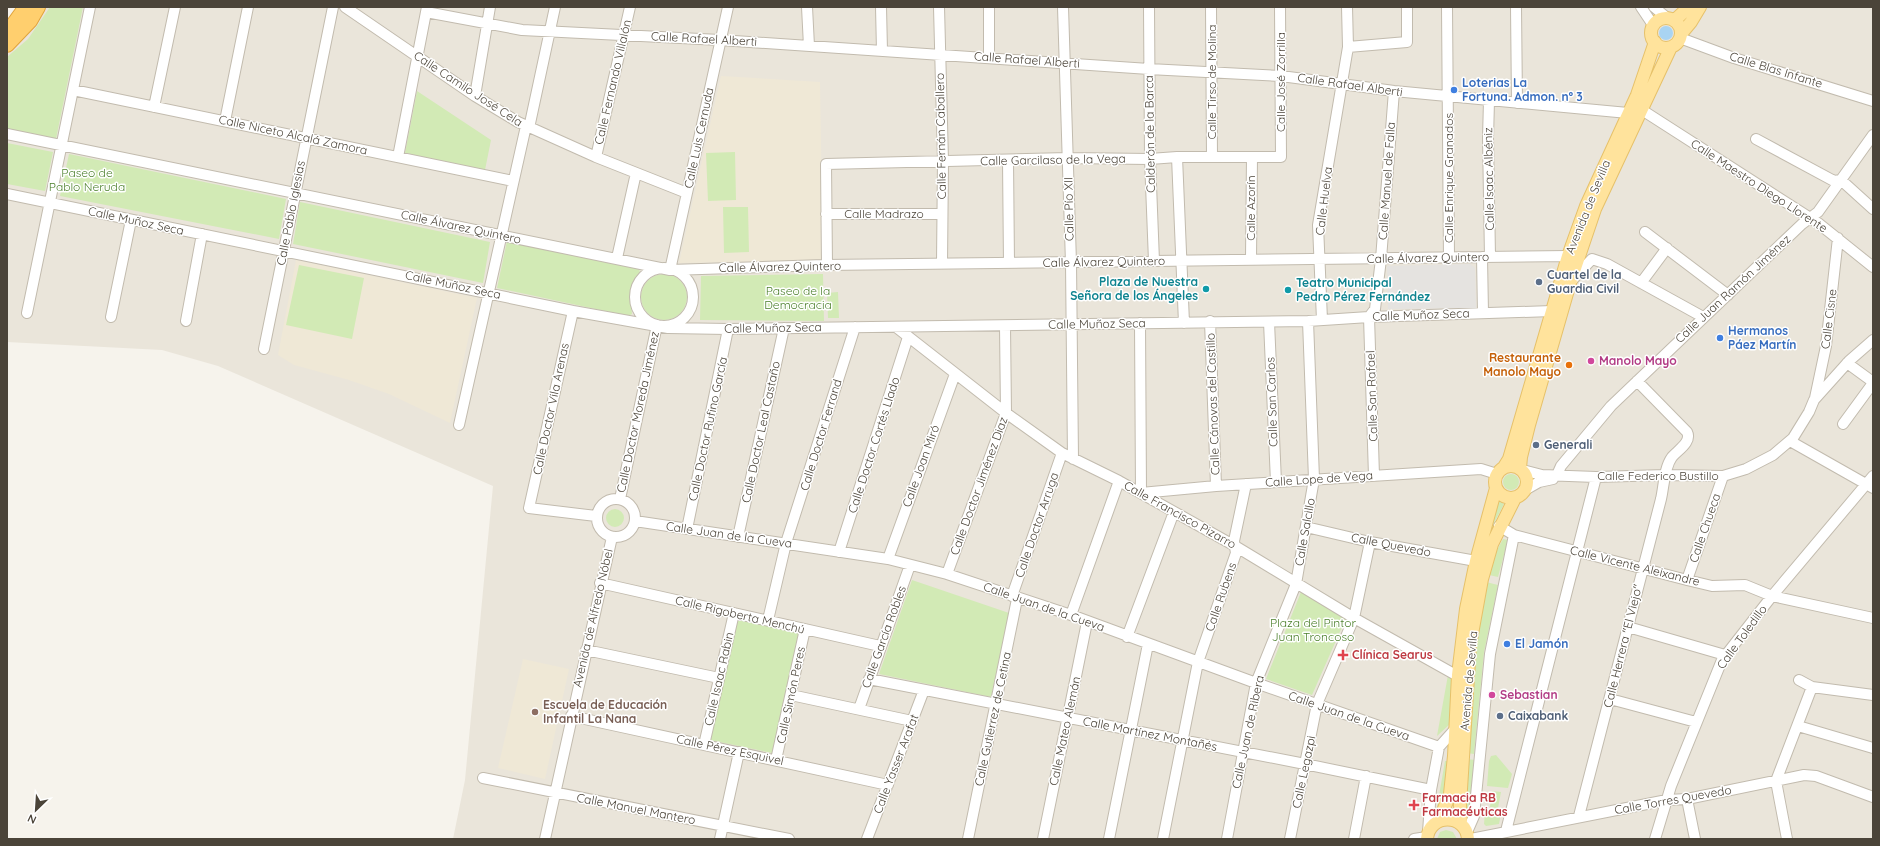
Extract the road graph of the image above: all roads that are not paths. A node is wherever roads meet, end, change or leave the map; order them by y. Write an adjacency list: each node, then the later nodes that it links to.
1 (26, 7): 33 (highway)
2 (38, 7): 38 (highway)
3 (90, 7): 51 (street)
4 (175, 7): 58 (street)
5 (248, 7): 61 (street)
6 (333, 7): 65 (street, Calle Pablo Iglesias)
7 (345, 7): 44 (street, Calle Camilo José Cela)
8 (490, 7): 30 (street)
9 (555, 7): 32 (street)
10 (630, 7): 34 (street, Calle Fernando Villalón)
11 (728, 7): 36 (street, Calle Luis Cernuda)
12 (807, 7): 39 (street)
13 (881, 7): 42 (street)
14 (939, 7): 43 (street, Calle Fernán Caballero)
15 (989, 7): 45 (street)
16 (1063, 7): 46 (street, Calle Pío XII)
17 (1149, 7): 47 (street, Calderón de la Barca)
18 (1211, 7): 48 (street, Calle Tirso de Molina)
19 (1280, 7): 49 (street, Calle José Zorrilla)
20 (1347, 7): 40 (street, Calle Huelva)
21 (1407, 7): 40 (street)
22 (1446, 7): 54 (street, Calle Enrique Granados)
23 (1516, 7): 57 (street)
24 (1641, 7): 31 (street)
25 (1654, 7): 29 (street)
26 (1689, 7): 29 (main road)
27 (1700, 7): 35 (main road)
28 (427, 10): 30 (street, Calle Rafael Alberti); 44 (street)
29 (1670, 19): 31 (main road); 35 (main road)
30 (487, 23): 32 (street, Calle Rafael Alberti); 53 (street)
31 (1653, 25): 37 (main road)
32 (550, 32): 34 (street, Calle Rafael Alberti); 62 (street)
33 (7, 33)
34 (624, 35): 36 (street, Calle Rafael Alberti); 69 (street, Calle Fernando Villalón)
35 (1681, 36): 41 (main road); 56 (street, Calle Blas Infante)
36 (720, 40): 39 (street, Calle Rafael Alberti); 82 (street, Calle Luis Cernuda)
37 (1655, 42): 41 (main road); 60 (main road, Avenida de Sevilla)
38 (7, 45)
39 (809, 46): 42 (street, Calle Rafael Alberti)
40 (1348, 47): 50 (street, Calle Huelva)
41 (1671, 47): 59 (main road, Avenida de Sevilla)
42 (882, 51): 43 (street, Calle Rafael Alberti)
43 (940, 55): 45 (street, Calle Rafael Alberti); 77 (street, Calle Fernán Caballero)
44 (418, 57): 53 (street, Calle Camilo José Cela); 68 (street)
45 (989, 58): 46 (street, Calle Rafael Alberti)
46 (1065, 62): 47 (street, Calle Rafael Alberti); 74 (street, Calle Pío XII)
47 (1149, 69): 48 (street, Calle Rafael Alberti); 75 (street, Calderón de la Barca)
48 (1211, 72): 49 (street, Calle Rafael Alberti); 71 (street, Calle Tirso de Molina)
49 (1280, 76): 50 (street, Calle Rafael Alberti); 73 (street, Calle José Zorrilla)
50 (1341, 84): 52 (street, Calle Rafael Alberti); 102 (street, Calle Huelva)
51 (73, 90): 58 (street, Calle Niceto Alcalá Zamora); 67 (street)
52 (1394, 92): 54 (street, Calle Rafael Alberti); 101 (street, Calle Manuel de Falla)
53 (475, 96): 62 (street, Calle Camilo José Cela)
54 (1448, 97): 55 (street, Calle Rafael Alberti); 99 (street, Calle Enrique Granados)
55 (1490, 101): 57 (street, Calle Rafael Alberti); 97 (street, Calle Isaac Albéniz)
56 (1873, 101)
57 (1517, 103): 60 (street, Calle Rafael Alberti)
58 (154, 107): 61 (street, Calle Niceto Alcalá Zamora)
59 (1642, 110): 88 (street, Calle Maestro Diego Llorente); 112 (main road, Avenida de Sevilla)
60 (1628, 113): 96 (main road, Avenida de Sevilla)
61 (225, 121): 65 (street, Calle Niceto Alcalá Zamora)
62 (528, 127): 69 (street, Calle Camilo José Cela); 80 (street)
63 (7, 134): 67 (street, Calle Álvarez Quintero)
64 (1873, 135): 79 (street, Calle Juan Ramón Jiménez)
65 (306, 138): 68 (street, Calle Niceto Alcalá Zamora); 81 (street, Calle Pablo Iglesias)
66 (1756, 139): 79 (street)
67 (62, 145): 81 (street, Calle Álvarez Quintero); 84 (street)
68 (398, 157): 80 (street, Calle Niceto Alcalá Zamora)
69 (596, 157): 78 (street, Calle Camilo José Cela)
70 (1177, 157): 71 (street, Calle Garcilaso de la Vega); 75 (street, Calle Garcilaso de la Vega); 104 (street)
71 (1212, 157): 72 (street, Calle Garcilaso de la Vega)
72 (1252, 157): 73 (street, Calle Garcilaso de la Vega); 100 (street, Calle Azorín)
73 (1281, 157)
74 (1068, 158): 75 (street, Calle Garcilaso de la Vega); 76 (street, Calle Garcilaso de la Vega); 106 (street, Calle Pío XII)
75 (1150, 159): 103 (street, Calderón de la Barca)
76 (1008, 160): 77 (street, Calle Garcilaso de la Vega); 105 (street)
77 (943, 161): 86 (street, Calle Garcilaso de la Vega); 87 (street, Calle Fernán Caballero)
78 (636, 173): 82 (street, Calle Camilo José Cela); 98 (street)
79 (1841, 180): 85 (street); 88 (street, Calle Juan Ramón Jiménez)
80 (513, 181): 92 (street)
81 (296, 193): 92 (street, Calle Álvarez Quintero); 95 (street, Calle Pablo Iglesias)
82 (687, 193): 110 (street, Calle Luis Cernuda)
83 (7, 194): 84 (street, Calle Muñoz Seca)
84 (50, 203): 89 (street, Calle Muñoz Seca); 117 (street)
85 (1873, 209)
86 (826, 214): 87 (street, Calle Madrazo); 108 (street)
87 (942, 214): 107 (street, Calle Fernán Caballero)
88 (1810, 218): 93 (street, Calle Maestro Diego Llorente); 114 (street, Calle Juan Ramón Jiménez)
89 (131, 220): 91 (street, Calle Muñoz Seca); 119 (street)
90 (1645, 232): 94 (street)
91 (202, 234): 95 (street, Calle Muñoz Seca); 123 (street)
92 (501, 235): 98 (street, Calle Álvarez Quintero); 113 (street)
93 (1838, 238): 109 (street, Calle Maestro Diego Llorente); 143 (street, Calle Cisne)
94 (1667, 248): 111 (street); 114 (street)
95 (284, 250): 113 (street, Calle Muñoz Seca); 138 (street, Calle Pablo Iglesias)
96 (1568, 256): 97 (street, Calle Álvarez Quintero); 112 (street); 116 (main road, Avenida de Sevilla)
97 (1486, 257): 99 (street, Calle Álvarez Quintero); 118 (street, Calle Isaac Albéniz)
98 (617, 258): 110 (street, Calle Álvarez Quintero)
99 (1449, 258): 101 (street, Calle Álvarez Quintero)
100 (1251, 259): 102 (street, Calle Álvarez Quintero); 104 (street, Calle Álvarez Quintero)
101 (1381, 259): 102 (street, Calle Álvarez Quintero); 120 (street, Calle Manuel de Falla)
102 (1320, 260): 122 (street, Calle Huelva)
103 (1154, 261): 104 (street, Calle Álvarez Quintero); 106 (street, Calle Álvarez Quintero)
104 (1181, 261): 128 (street)
105 (1009, 263): 106 (street, Calle Álvarez Quintero); 107 (street, Calle Álvarez Quintero)
106 (1071, 263): 129 (street, Calle Pío XII)
107 (942, 264): 108 (street, Calle Álvarez Quintero)
108 (827, 265): 110 (street, Calle Álvarez Quintero)
109 (1873, 267)
110 (670, 270): 130 (street); 130 (street)
111 (1641, 283): 112 (street); 121 (street)
112 (1570, 284): 150 (main road, Avenida de Sevilla)
113 (489, 293): 115 (street, Calle Muñoz Seca); 146 (street)
114 (1728, 295): 121 (street, Calle Juan Ramón Jiménez)
115 (572, 311): 130 (street, Calle Muñoz Seca); 169 (street, Calle Doctor Vila Arenas)
116 (1552, 311): 118 (street, Calle Muñoz Seca); 151 (main road, Avenida de Sevilla)
117 (27, 313)
118 (1483, 313): 120 (street, Calle Muñoz Seca)
119 (111, 317)
120 (1369, 317): 122 (street, Calle Muñoz Seca); 154 (street, Calle San Rafael)
121 (1703, 317): 141 (street, Calle Juan Ramón Jiménez)
122 (1322, 320): 125 (street, Calle Muñoz Seca)
123 (186, 321)
124 (1210, 321): 126 (street, Calle Muñoz Seca); 128 (street, Calle Muñoz Seca); 162 (street, Calle Cánovas del Castillo)
125 (1308, 321): 126 (street, Calle Muñoz Seca); 157 (street, Calle Salcillo)
126 (1269, 322): 159 (street, Calle San Carlos)
127 (1140, 323): 128 (street, Calle Muñoz Seca); 129 (street, Calle Muñoz Seca); 165 (street)
128 (1184, 323)
129 (1072, 324): 131 (street, Calle Muñoz Seca); 149 (street, Calle Pío XII)
130 (657, 325): 135 (street, Calle Muñoz Seca); 167 (street, Calle Doctor Moreda Jiménez)
131 (1005, 326): 133 (street, Calle Muñoz Seca); 144 (street, Calle Doctor Jiménez Diaz)
132 (854, 327): 133 (street, Calle Muñoz Seca); 134 (street, Calle Muñoz Seca); 178 (street, Calle Doctor Ferrand)
133 (896, 327): 136 (street, Calle Francisco Pizarro)
134 (784, 328): 135 (street, Calle Muñoz Seca); 176 (street, Calle Doctor Leal Castaño)
135 (728, 329): 173 (street, Calle Doctor Rufino García)
136 (908, 337): 140 (street, Calle Francisco Pizarro); 180 (street, Calle Doctor Cortés Llado)
137 (1873, 340): 139 (street)
138 (264, 349)
139 (1847, 363): 142 (street); 143 (street)
140 (955, 374): 144 (street, Calle Francisco Pizarro); 182 (street, Calle Joan Miró)
141 (1636, 381): 152 (street, Calle Juan Ramón Jiménez); 153 (street, Calle Herrera "El Viejo")
142 (1873, 382): 145 (street)
143 (1814, 400): 147 (street, Calle Federico Bustillo)
144 (1006, 413): 148 (street, Calle Francisco Pizarro); 186 (street, Calle Doctor Jiménez Diaz)
145 (1843, 424)
146 (459, 425)
147 (1790, 441): 155 (street, Calle Federico Bustillo); 160 (street)
148 (1062, 453): 149 (street, Calle Francisco Pizarro); 191 (street, Calle Doctor Arruga)
149 (1073, 459): 158 (street, Calle Francisco Pizarro)
150 (1521, 469): 151 (main road); 152 (street, Calle Federico Bustillo); 164 (main road)
151 (1500, 471): 154 (street, Calle Lope de Vega); 163 (main road)
152 (1560, 475): 156 (street, Calle Federico Bustillo); 164 (street, Calle Federico Bustillo)
153 (1666, 475): 155 (street, Calle Federico Bustillo); 156 (street, Calle Federico Bustillo); 185 (street, Calle Herrera "El Viejo")
154 (1374, 476): 157 (street, Calle Lope de Vega)
155 (1723, 476): 187 (street, Calle Chueca)
156 (1596, 477): 181 (street)
157 (1314, 479): 159 (street, Calle Lope de Vega); 172 (street, Calle Salcillo)
158 (1119, 481): 165 (street, Calle Francisco Pizarro); 193 (street)
159 (1276, 482): 161 (street, Calle Lope de Vega)
160 (1871, 483): 190 (street, Calle Toledillo)
161 (1246, 484): 162 (street, Calle Lope de Vega); 179 (street, Calle Rubens)
162 (1216, 486): 165 (street, Calle Lope de Vega)
163 (1496, 488): 166 (main road); 183 (main road, Avenida de Sevilla)
164 (1525, 490): 166 (main road)
165 (1141, 493): 168 (street, Calle Francisco Pizarro)
166 (1515, 498): 171 (main road, Avenida de Sevilla)
167 (620, 499): 169 (street); 170 (street)
168 (1174, 512): 179 (street, Calle Francisco Pizarro); 200 (street)
169 (596, 516): 175 (street)
170 (635, 521): 173 (street, Calle Juan de la Cueva); 175 (street)
171 (1500, 526): 174 (street, Calle Vicente Aleixandre); 213 (main road, Avenida de Sevilla)
172 (1306, 527): 177 (street, Calle Quevedo); 189 (street, Calle Salcillo)
173 (687, 529): 176 (street, Calle Juan de la Cueva)
174 (1514, 535): 181 (street, Calle Vicente Aleixandre); 248 (street, Avenida de Sevilla)
175 (612, 537): 188 (street, Avenida de Alfredo Nóbel)
176 (738, 537): 178 (street, Calle Juan de la Cueva)
177 (1370, 542): 183 (street, Calle Quevedo); 194 (street, Calle Legazpi)
178 (786, 543): 180 (street, Calle Juan de la Cueva); 196 (street, Calle Doctor Ferrand)
179 (1236, 546): 189 (street, Calle Francisco Pizarro); 205 (street, Calle Rubens)
180 (839, 552): 182 (street, Calle Juan de la Cueva)
181 (1578, 552): 185 (street, Calle Vicente Aleixandre); 247 (street)
182 (888, 559): 184 (street, Calle Juan de la Cueva)
183 (1476, 560): 206 (main road, Avenida de Sevilla)
184 (910, 565): 186 (street, Calle Juan de la Cueva); 202 (street, Calle García Robles)
185 (1642, 568): 187 (street, Calle Vicente Aleixandre); 198 (street, Calle Herrera "El Viejo")
186 (947, 574): 191 (street, Calle Juan de la Cueva)
187 (1687, 580): 190 (street, Calle Vicente Aleixandre)
188 (600, 583): 192 (street, Calle Rigoberta Menchú); 203 (street, Avenida de Alfredo Nóbel)
189 (1296, 584): 194 (street, Calle Francisco Pizarro); 210 (street, Calle Juan de Ribera)
190 (1772, 596): 195 (street, Calle Vicente Aleixandre); 204 (street, Calle Toledillo)
191 (1014, 597): 193 (street, Calle Juan de la Cueva); 217 (street, Calle Gutierrez de Cetina)
192 (734, 613): 196 (street, Calle Rigoberta Menchú); 207 (street, Calle Isaac Rabin)
193 (1070, 615): 197 (street, Calle Juan de la Cueva)
194 (1354, 618): 206 (street, Calle Francisco Pizarro); 218 (street, Calle Legazpi)
195 (1873, 618)
196 (768, 620): 199 (street, Calle Rigoberta Menchú)
197 (1087, 622): 200 (street, Calle Juan de la Cueva); 221 (street, Calle Mateo Alemán)
198 (1628, 627): 204 (street); 216 (street, Calle Herrera "El Viejo")
199 (805, 629): 202 (street, Calle Rigoberta Menchú); 214 (street, Calle Simón Peres)
200 (1127, 636): 201 (street, Calle Juan de la Cueva)
201 (1148, 644): 205 (street, Calle Juan de la Cueva); 226 (street)
202 (880, 646): 208 (street, Calle García Robles)
203 (586, 650): 207 (street); 220 (street, Avenida de Alfredo Nóbel)
204 (1725, 656): 223 (street, Calle Toledillo)
205 (1198, 662): 210 (street, Calle Juan de la Cueva); 227 (street, Calle Rubens)
206 (1458, 675): 213 (street); 225 (main road, Avenida de Sevilla)
207 (719, 678): 228 (street, Calle Isaac Rabin)
208 (869, 679): 212 (street, Calle Martínez Montañés); 219 (street, Calle García Robles)
209 (1799, 680): 211 (street)
210 (1256, 683): 218 (street, Calle Juan de la Cueva); 232 (street, Calle Juan de Ribera)
211 (1812, 687): 215 (street); 224 (street)
212 (924, 690): 217 (street, Calle Martínez Montañés); 222 (street, Calle Yasser Arafat)
213 (1467, 692): 248 (main road, Avenida de Sevilla)
214 (791, 694): 219 (street); 233 (street, Calle Simón Peres)
215 (1873, 695)
216 (1610, 699): 223 (street); 244 (street, Calle Herrera "El Viejo")
217 (996, 704): 221 (street, Calle Martínez Montañés); 254 (street, Calle Gutierrez de Cetina)
218 (1317, 704): 229 (street, Calle Juan de la Cueva); 234 (street, Calle Legazpi)
219 (858, 709): 222 (street)
220 (572, 716): 228 (street, Calle Pérez Esquivel); 240 (street, Avenida de Alfredo Nóbel)
221 (1068, 718): 226 (street, Calle Martínez Montañés); 255 (street, Calle Mateo Alemán)
222 (912, 722): 238 (street, Calle Yasser Arafat)
223 (1696, 722): 243 (street, Calle Toledillo)
224 (1798, 726): 230 (street); 237 (street)
225 (1456, 728): 229 (street, Avenida de Sevilla); 245 (main road, Avenida de Sevilla)
226 (1130, 730): 227 (street, Calle Martínez Montañés); 256 (street)
227 (1183, 741): 232 (street, Calle Martínez Montañés); 257 (street, Calle Rubens)
228 (704, 745): 231 (street, Calle Pérez Esquivel)
229 (1439, 747): 239 (street)
230 (1873, 748)
231 (739, 752): 233 (street, Calle Pérez Esquivel); 246 (street)
232 (1244, 752): 234 (street, Calle Martínez Montañés); 258 (street, Calle Juan de Ribera)
233 (776, 760): 238 (street, Calle Pérez Esquivel)
234 (1305, 764): 235 (street, Calle Martínez Montañés); 259 (street, Calle Legazpi)
235 (1366, 776): 239 (street, Calle Martínez Montañés); 260 (street)
236 (483, 778): 240 (street, Calle Manuel Mantero)
237 (1776, 781): 241 (street, Calle Torres Quevedo); 242 (street, Calle Torres Quevedo); 264 (street)
238 (888, 785): 253 (street, Calle Yasser Arafat)
239 (1431, 790): 249 (street)
240 (555, 792): 246 (street, Calle Manuel Mantero); 250 (street, Avenida de Alfredo Nóbel)
241 (1873, 797)
242 (1687, 799): 243 (street, Calle Torres Quevedo); 263 (street)
243 (1667, 800): 244 (street, Calle Torres Quevedo); 262 (street, Calle Toledillo)
244 (1579, 816): 247 (street, Calle Torres Quevedo)
245 (1439, 820): 248 (main road); 249 (main road, Avenida de Sevilla)
246 (723, 826): 251 (street); 252 (street, Calle Manuel Mantero)
247 (1506, 831): 248 (street, Calle Torres Quevedo)
248 (1466, 834)
249 (1427, 836): 261 (street)
250 (545, 839)
251 (720, 839)
252 (789, 839)
253 (867, 839)
254 (968, 839)
255 (1043, 839)
256 (1109, 839)
257 (1163, 839)
258 (1227, 839)
259 (1290, 839)
260 (1354, 839)
261 (1414, 839)
262 (1655, 839)
263 (1695, 839)
264 (1787, 839)

